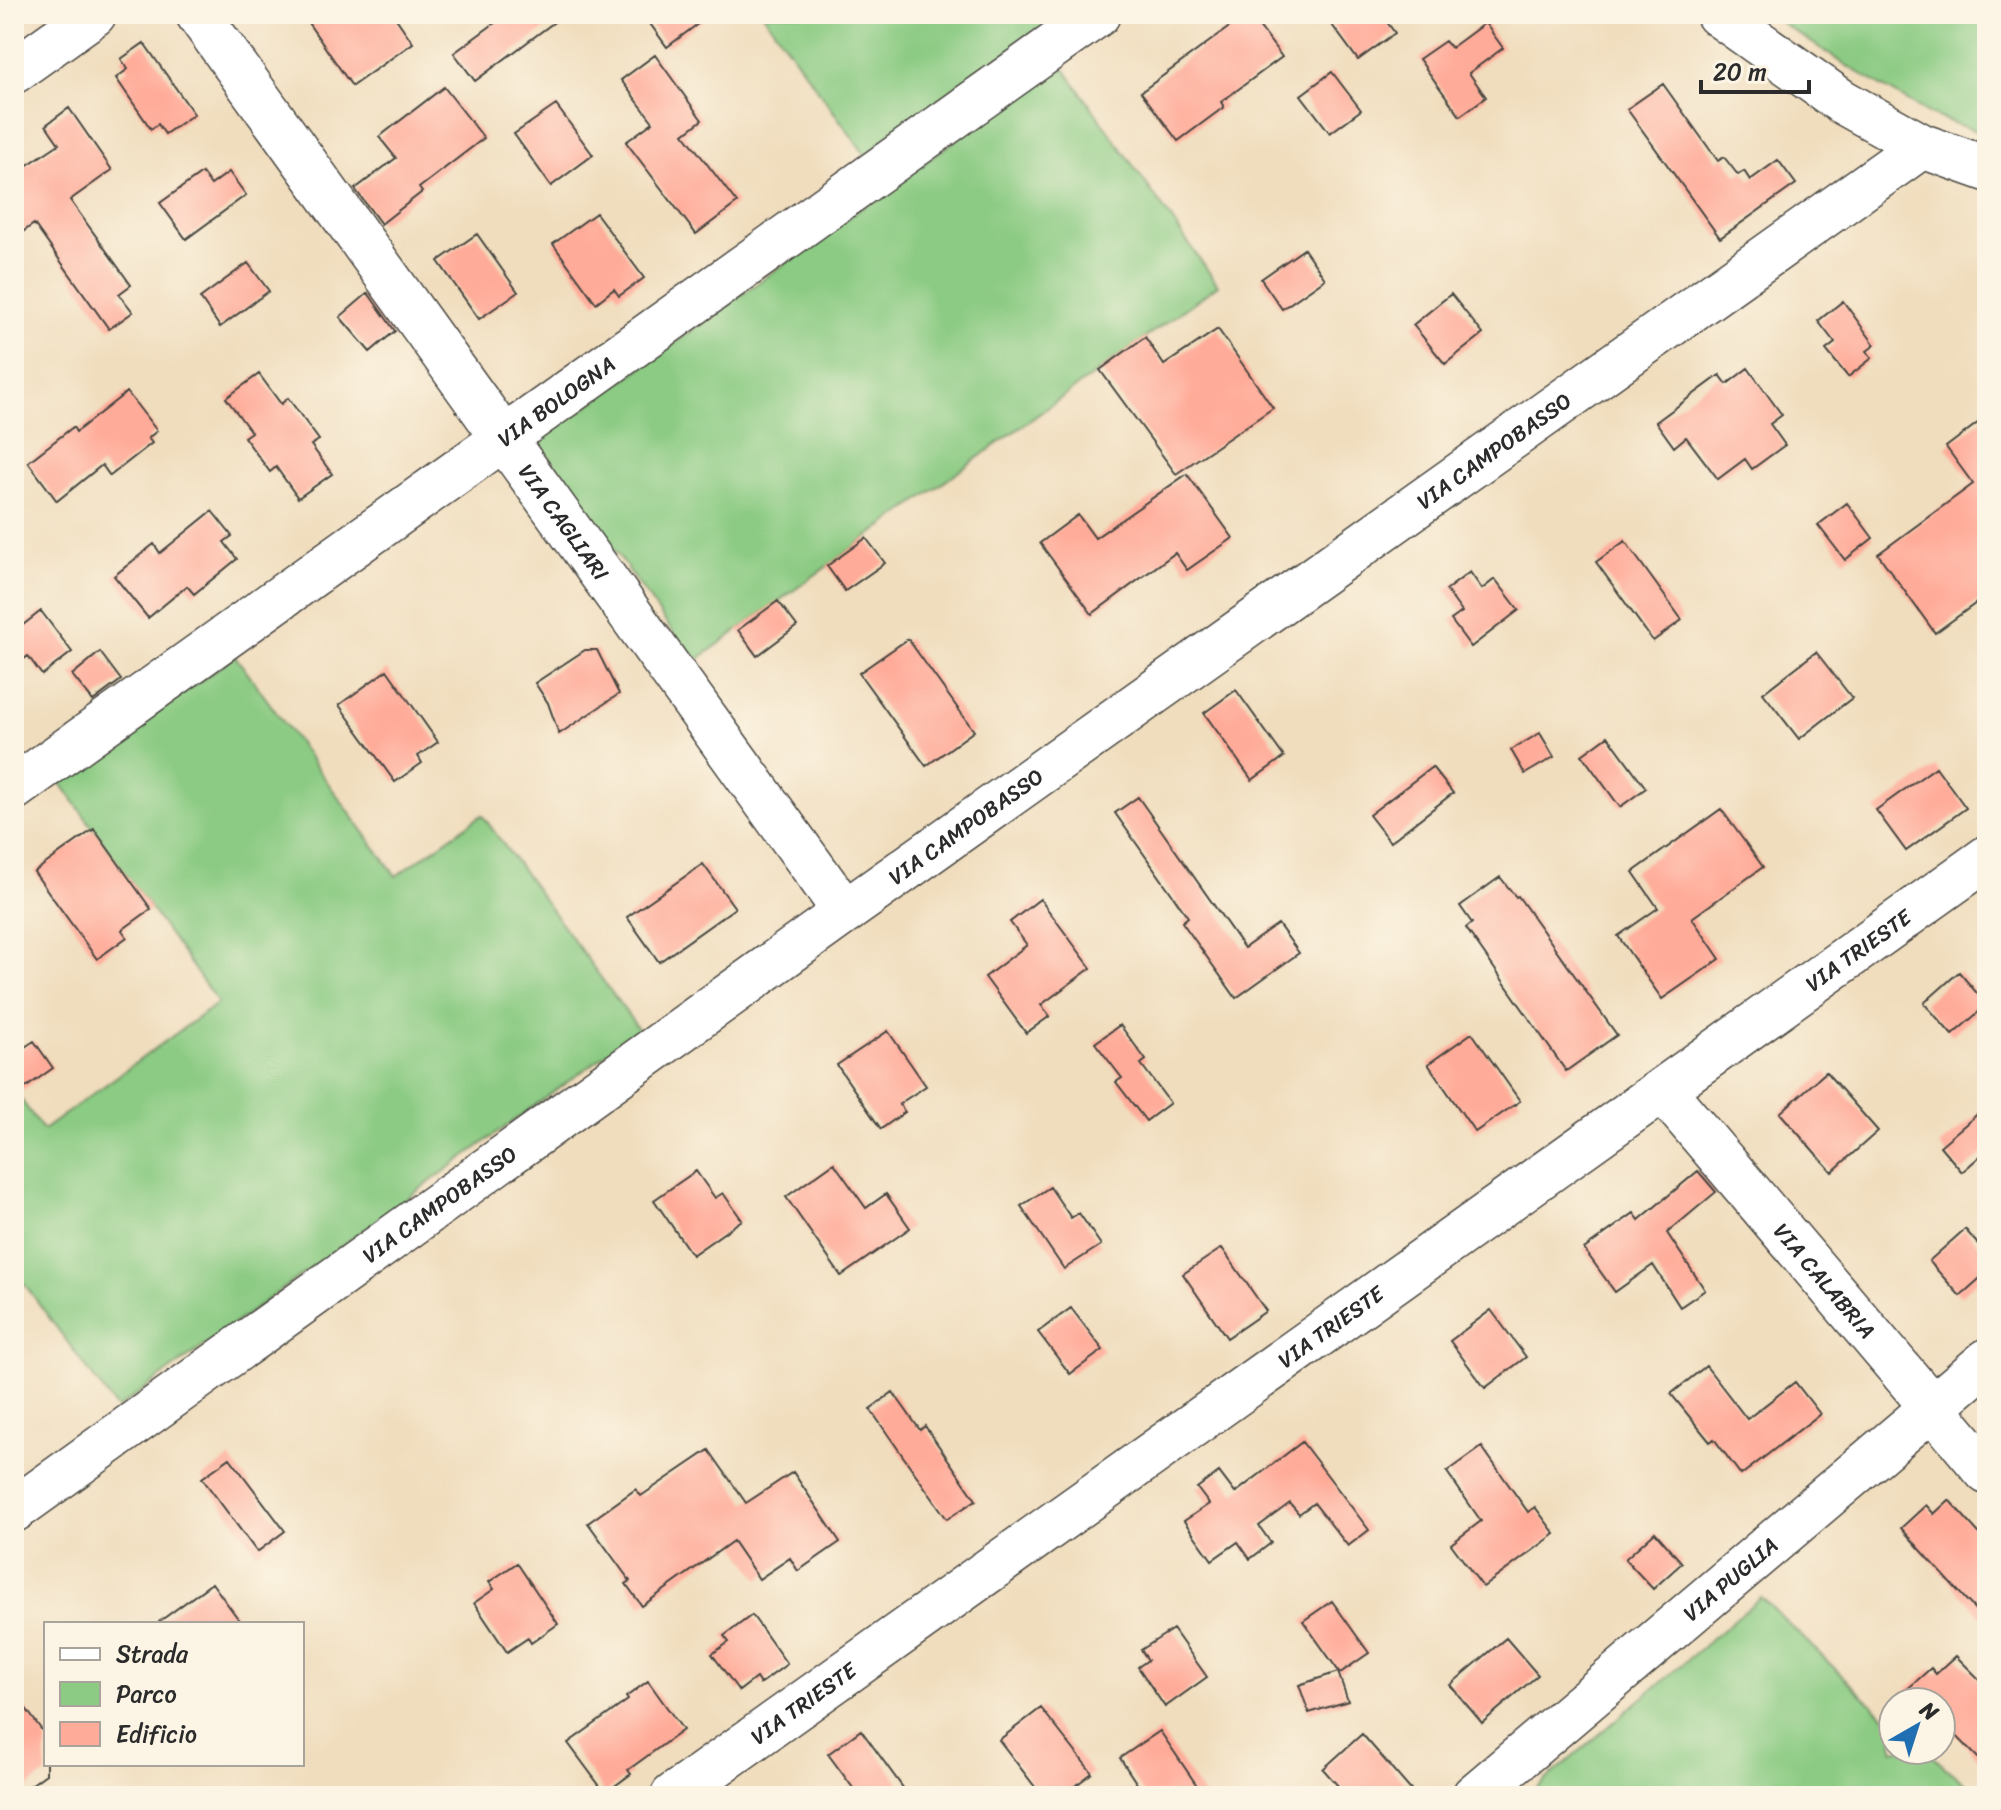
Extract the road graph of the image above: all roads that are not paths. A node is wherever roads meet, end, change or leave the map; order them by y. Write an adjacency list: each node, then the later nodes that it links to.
1 (94, 14): 5 (street)
2 (198, 14): 8 (street, VIA CAGLIARI)
3 (1098, 14): 8 (street, VIA BOLOGNA)
4 (1718, 14): 6 (street)
5 (14, 71)
6 (1922, 146): 7 (street); 11 (street, VIA CAMPOBASSO)
7 (1987, 169)
8 (503, 437): 9 (street, VIA BOLOGNA); 11 (street, VIA CAGLIARI)
9 (14, 788)
10 (1987, 858): 12 (street, VIA TRIESTE)
11 (845, 912): 16 (street, VIA CAMPOBASSO)
12 (1663, 1090): 14 (street, VIA CALABRIA); 17 (street, VIA TRIESTE)
13 (1987, 1361): 14 (street, VIA PUGLIA)
14 (1932, 1407): 15 (street, VIA CALABRIA); 18 (street, VIA PUGLIA)
15 (1987, 1472)
16 (14, 1510)
17 (673, 1796)
18 (1474, 1796)

